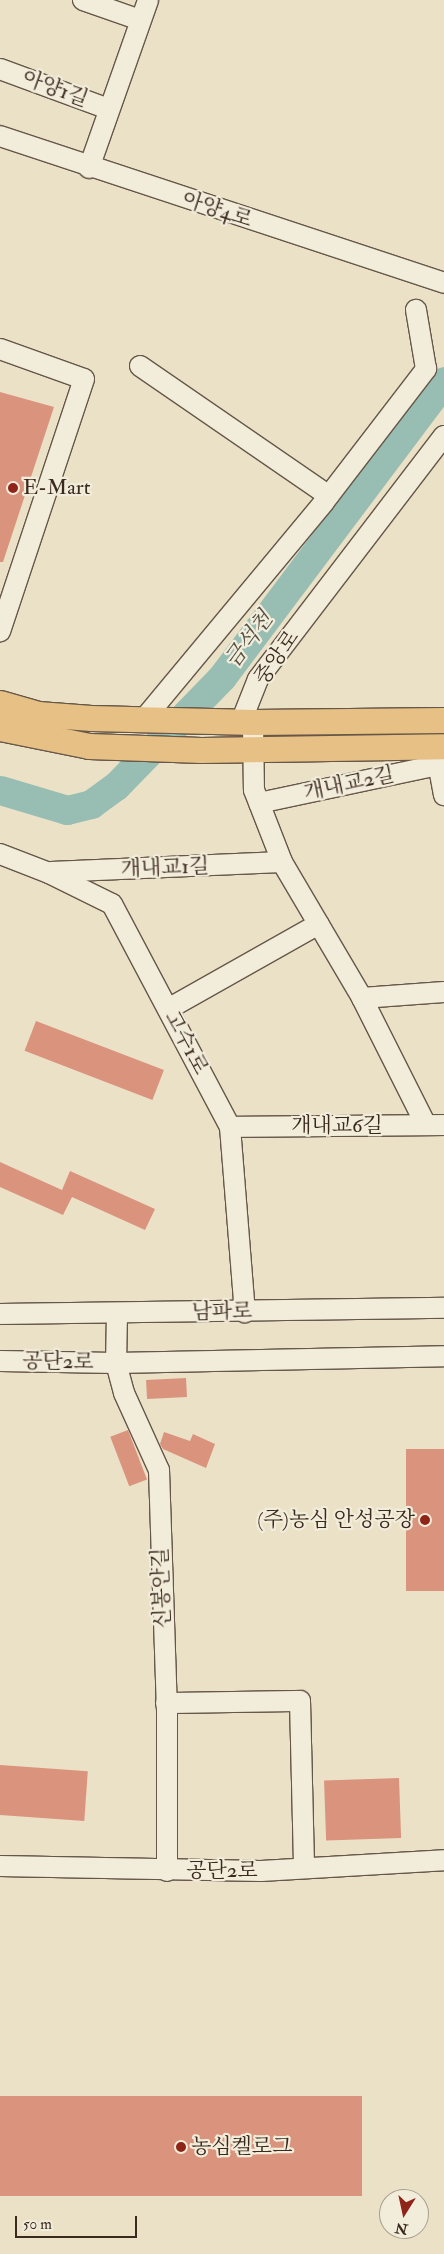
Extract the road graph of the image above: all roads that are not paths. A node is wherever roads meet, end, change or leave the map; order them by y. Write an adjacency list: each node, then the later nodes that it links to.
1 (84, 0): 3 (street)
2 (148, 0): 3 (street, 아양1길)
3 (140, 20): 5 (street, 아양1길)
4 (0, 69): 5 (street, 아양1길)
5 (110, 109): 7 (street, 아양1길)
6 (0, 136): 7 (street, 아양4로)
7 (89, 168): 8 (street, 아양4로)
8 (440, 282)
9 (416, 310): 13 (street)
10 (0, 349): 14 (street)
11 (140, 366): 13 (street)
12 (444, 436): 18 (street, 중앙로)
13 (329, 496): 16 (street)
14 (0, 631)
15 (0, 703): 16 (main road)
16 (144, 719): 18 (main road)
17 (444, 720): 18 (main road, 중앙로)
18 (247, 722): 20 (street)
19 (0, 728): 20 (main road)
20 (253, 748): 21 (main road); 23 (street)
21 (439, 752): 22 (street); 23 (street, 개내교2길)
22 (444, 795)
23 (259, 803): 25 (street)
24 (0, 854): 26 (street, 고수1로)
25 (282, 862): 26 (street, 개내교1길); 27 (street)
26 (49, 872): 30 (street, 고수1로)
27 (319, 924): 29 (street); 30 (street)
28 (444, 992): 29 (street)
29 (362, 998): 31 (street)
30 (168, 1009): 32 (street, 고수1로)
31 (435, 1125): 32 (street, 개내교6길)
32 (230, 1126): 34 (street, 고수1로)
33 (444, 1308): 34 (street, 남파로)
34 (245, 1312): 35 (street, 남파로)
35 (117, 1313): 36 (street, 남파로); 39 (street, 신봉안길)
36 (0, 1314)
37 (444, 1356): 39 (street, 공단2로)
38 (0, 1361): 39 (street, 공단2로)
39 (116, 1363): 40 (street, 신봉안길)
40 (166, 1703): 43 (street); 44 (street, 신봉안길)
41 (444, 1860): 43 (street, 공단2로)
42 (0, 1866): 44 (street, 공단2로)
43 (304, 1868): 44 (street, 공단2로)
44 (167, 1871)

